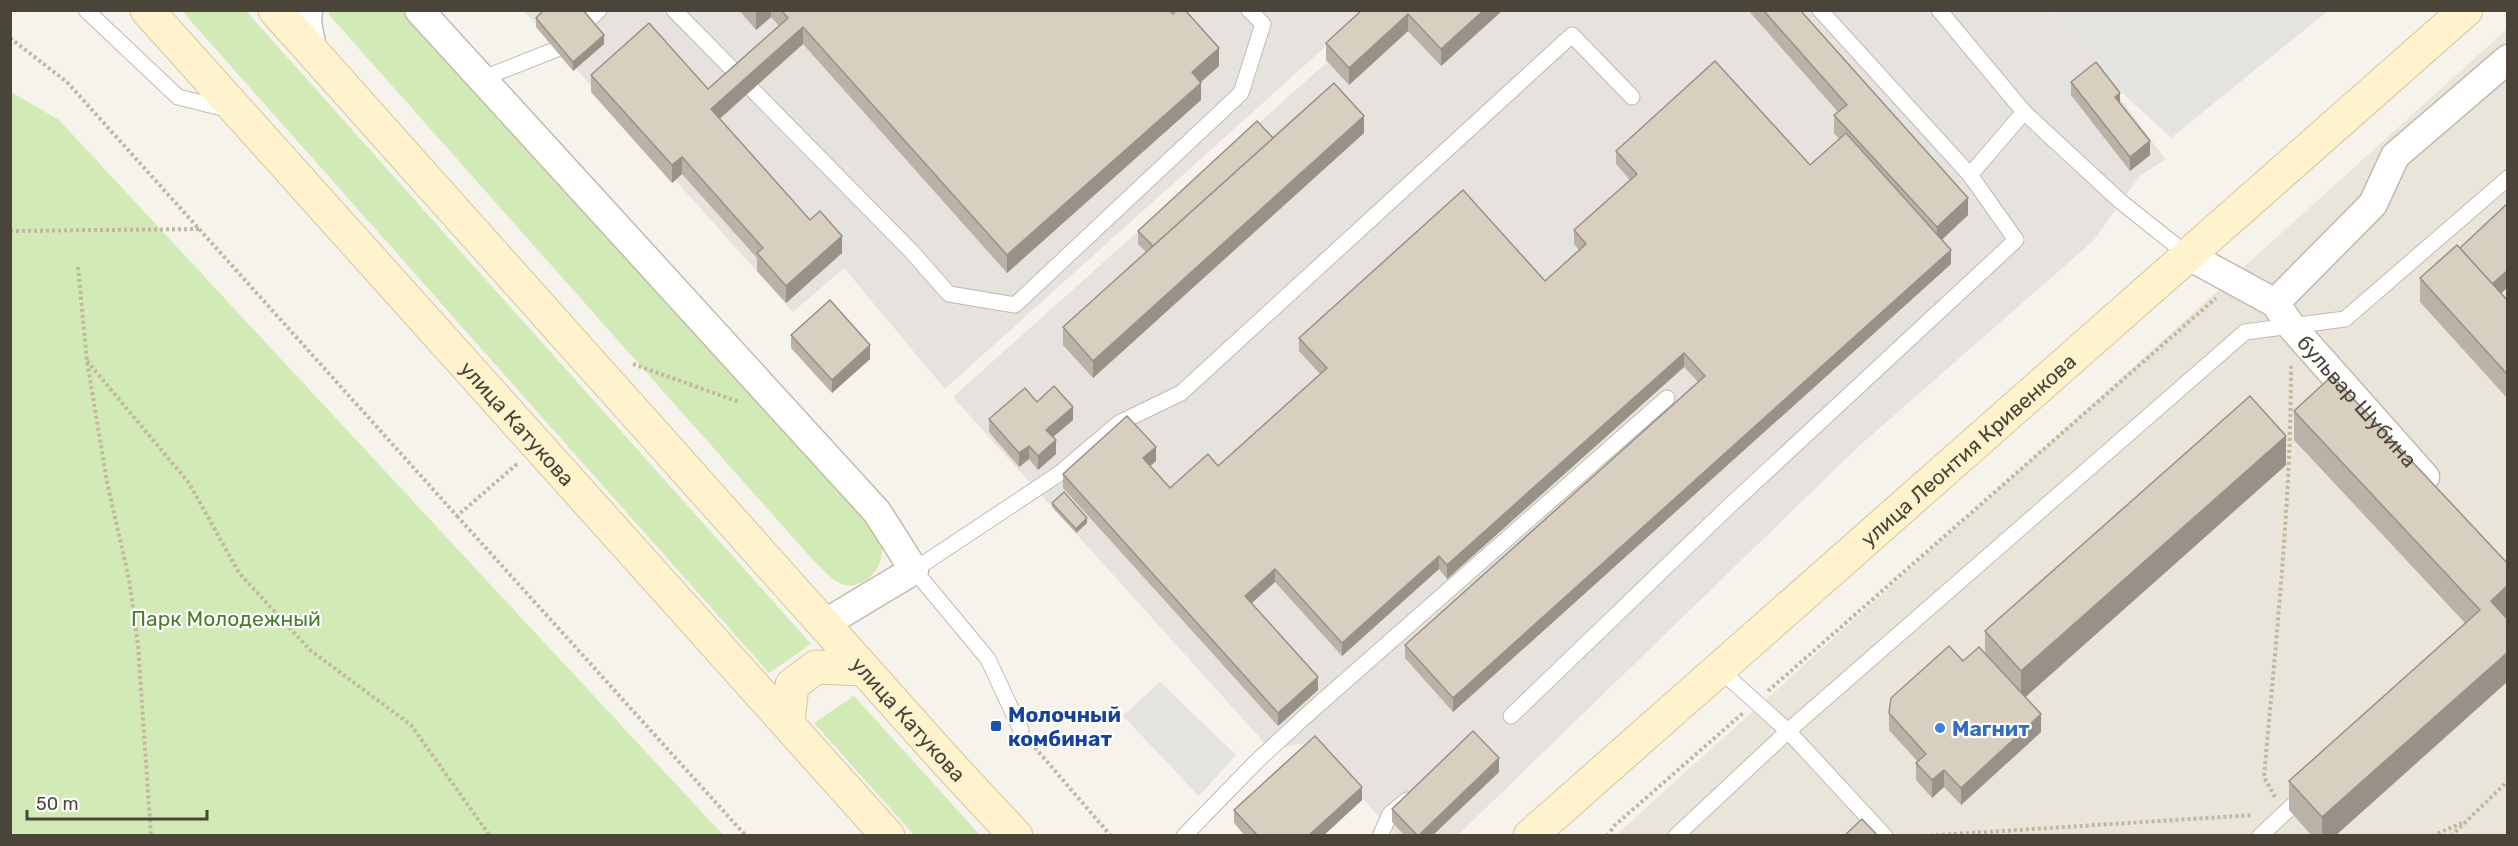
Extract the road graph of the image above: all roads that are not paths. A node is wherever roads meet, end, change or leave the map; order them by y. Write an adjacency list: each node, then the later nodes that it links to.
1 (86, 10): 18 (lane)
2 (147, 10): 18 (main road, улица Катукова)
3 (275, 10): 13 (main road, улица Катукова)
4 (308, 10): 13 (street)
5 (419, 10): 16 (street)
6 (599, 10): 16 (lane)
7 (674, 10): 8 (lane)
8 (1249, 10)
9 (1820, 10): 20 (lane)
10 (1939, 10): 19 (lane)
11 (2452, 10): 15 (main road, улица Леонтия Кривенкова)
12 (2466, 10): 15 (main road, улица Леонтия Кривенкова)
13 (313, 53): 28 (main road, улица Катукова)
14 (2508, 59): 23 (street)
15 (2407, 64): 22 (main road, улица Леонтия Кривенкова)
16 (481, 79): 27 (street)
17 (1632, 97): 27 (lane)
18 (237, 111): 32 (main road, улица Катукова)
19 (2024, 112): 20 (lane); 22 (lane)
20 (1970, 175): 31 (lane)
21 (2508, 178): 24 (lane)
22 (2189, 256): 23 (street, бульвар Шубина); 30 (main road, улица Леонтия Кривенкова)
23 (2275, 303): 24 (street, бульвар Шубина)
24 (2291, 326): 26 (street, бульвар Шубина); 34 (lane)
25 (1666, 398): 39 (lane)
26 (2446, 501)
27 (914, 570): 28 (street); 33 (lane)
28 (824, 624): 29 (main road, улица Катукова)
29 (864, 669): 32 (main road); 38 (main road, улица Катукова)
30 (1719, 669): 34 (lane); 41 (main road, улица Леонтия Кривенкова)
31 (1511, 716)
32 (788, 722): 37 (main road, улица Катукова)
33 (1021, 730)
34 (1788, 731): 42 (lane); 43 (lane)
35 (2317, 782): 44 (lane)
36 (1418, 790): 40 (lane)
37 (888, 836)
38 (1016, 836)
39 (1184, 836)
40 (1380, 836)
41 (1530, 836)
42 (1676, 836)
43 (1885, 836)
44 (2260, 836)

